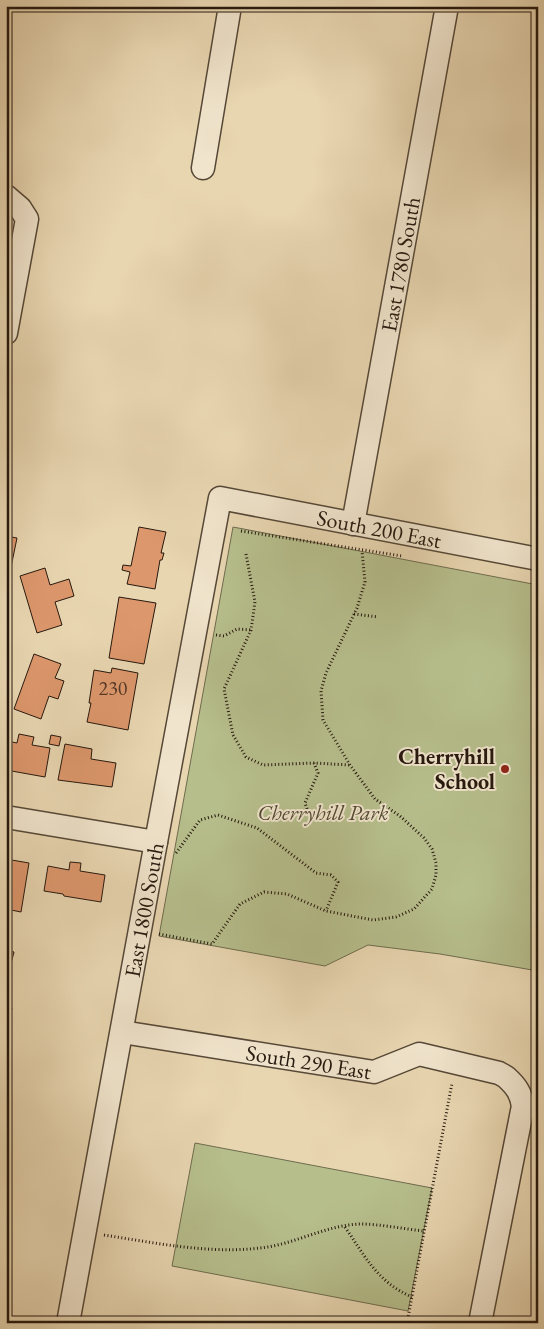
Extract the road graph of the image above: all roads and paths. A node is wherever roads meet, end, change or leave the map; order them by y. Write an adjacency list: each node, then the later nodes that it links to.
1 (230, 6): 3 (street)
2 (447, 6): 7 (street, East 1780 South)
3 (203, 168)
4 (13, 202): 5 (street)
5 (6, 332)
6 (220, 498): 7 (street, South 200 East); 21 (street, East 1800 South)
7 (354, 524): 12 (street, South 200 East)
8 (242, 531): 9 (path)
9 (362, 551): 11 (path); 13 (path)
10 (246, 554): 15 (path)
11 (411, 557)
12 (538, 559)
13 (354, 614): 14 (path); 18 (path)
14 (378, 617)
15 (250, 630): 16 (path); 17 (path)
16 (211, 634)
17 (314, 764): 18 (path); 19 (path)
18 (350, 765): 23 (path)
19 (307, 809)
20 (6, 817): 21 (street)
21 (156, 842): 25 (street, East 1800 South)
22 (173, 858): 23 (path)
23 (326, 911): 24 (path)
24 (156, 934)
25 (122, 1032): 31 (street, East 1800 South); 33 (street, South 290 East)
26 (452, 1082): 28 (path)
27 (345, 1227): 28 (path); 29 (path); 30 (path)
28 (424, 1231): 30 (path)
29 (101, 1234)
30 (412, 1297): 32 (path)
31 (68, 1323)
32 (407, 1323)
33 (480, 1323)

